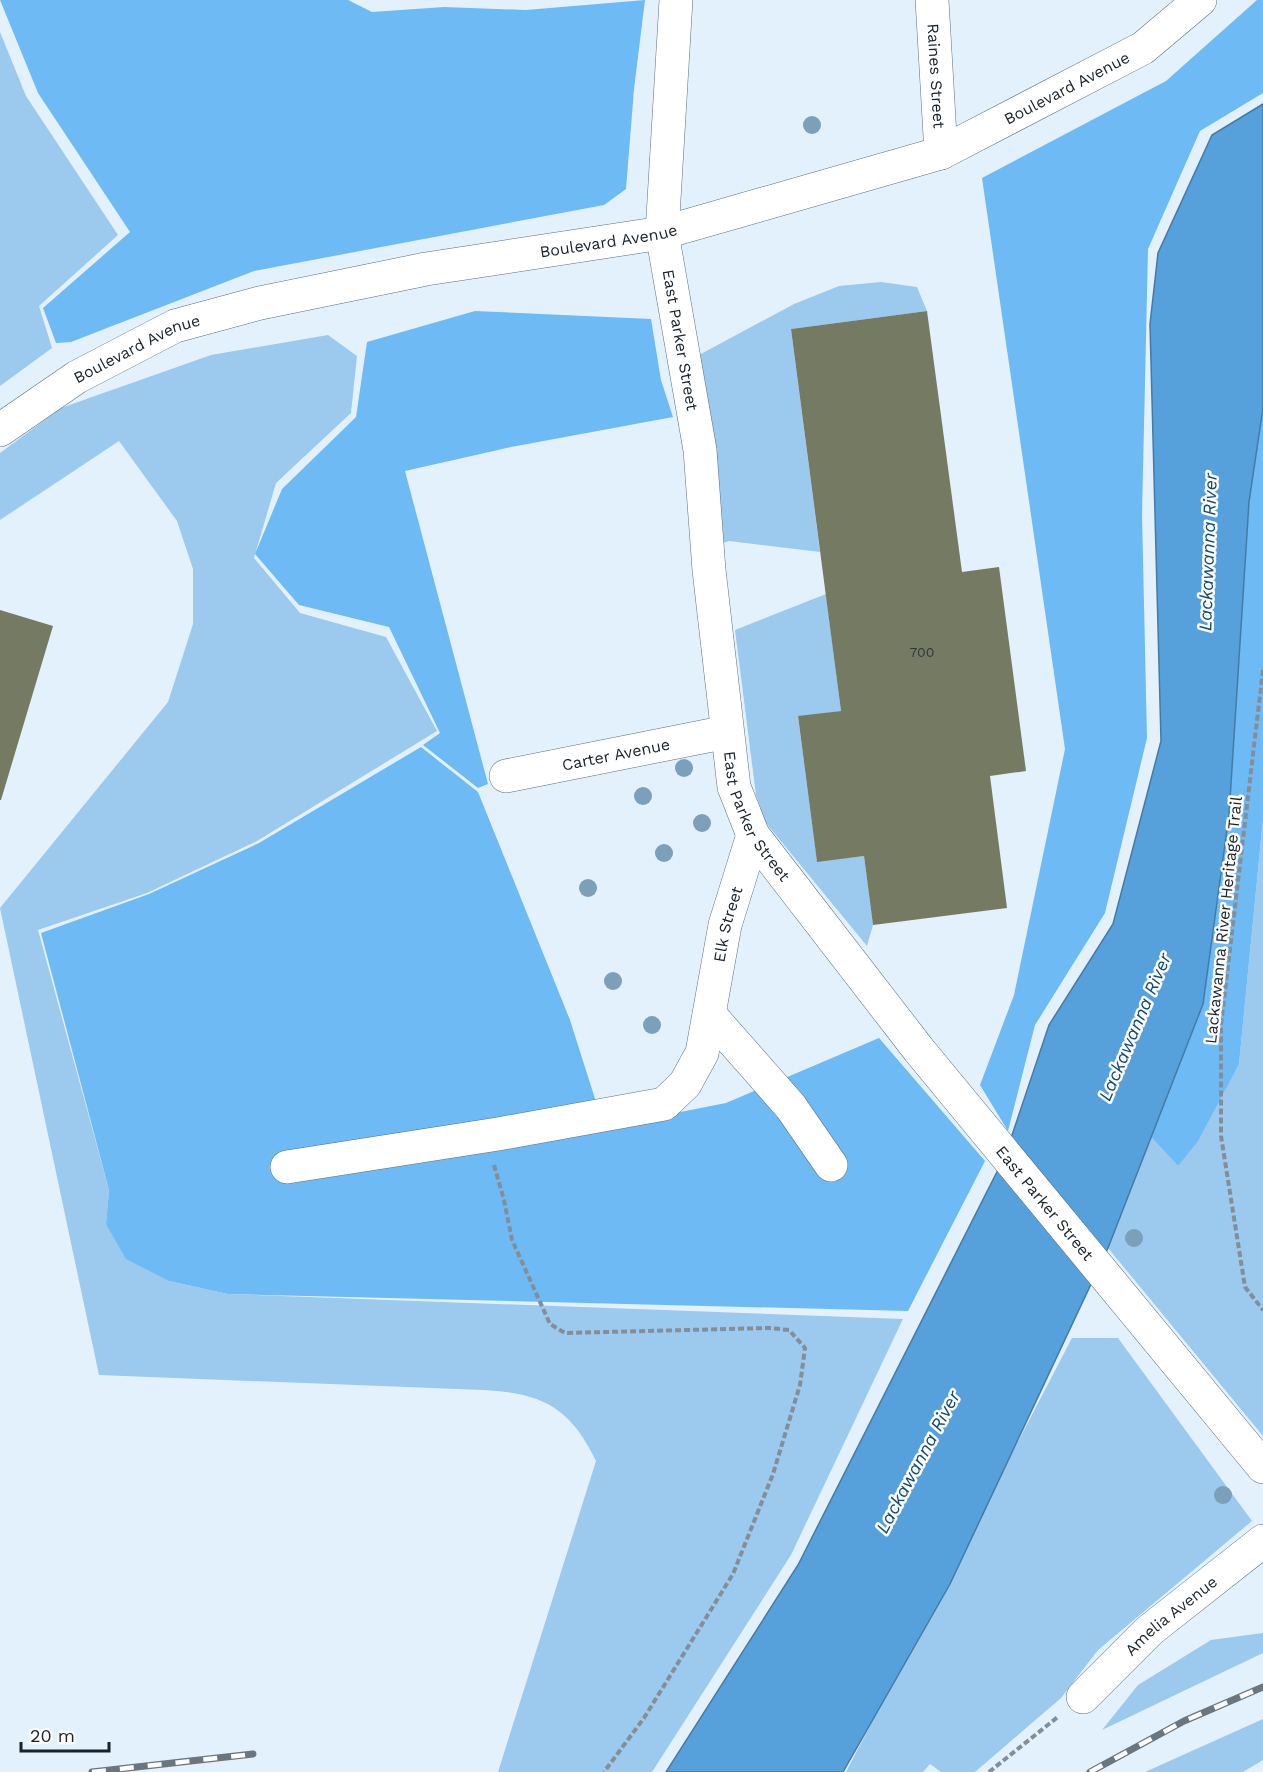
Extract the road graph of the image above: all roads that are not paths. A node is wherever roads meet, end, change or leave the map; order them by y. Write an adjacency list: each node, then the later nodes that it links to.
1 (676, 0): 5 (street, East Parker Street)
2 (932, 0): 4 (street, Raines Street)
3 (1200, 0): 4 (street, Boulevard Avenue)
4 (941, 153): 5 (street, Boulevard Avenue)
5 (662, 232): 6 (street, Boulevard Avenue); 7 (street, East Parker Street)
6 (0, 430)
7 (727, 732): 8 (street, Carter Avenue); 9 (street, East Parker Street)
8 (506, 776)
9 (753, 836): 10 (street, Elk Street); 13 (street, East Parker Street)
10 (710, 1015): 11 (street); 12 (street, Elk Street)
11 (831, 1165)
12 (287, 1167)
13 (1263, 1467)
14 (1263, 1541): 15 (street, Amelia Avenue)
15 (1083, 1697)

